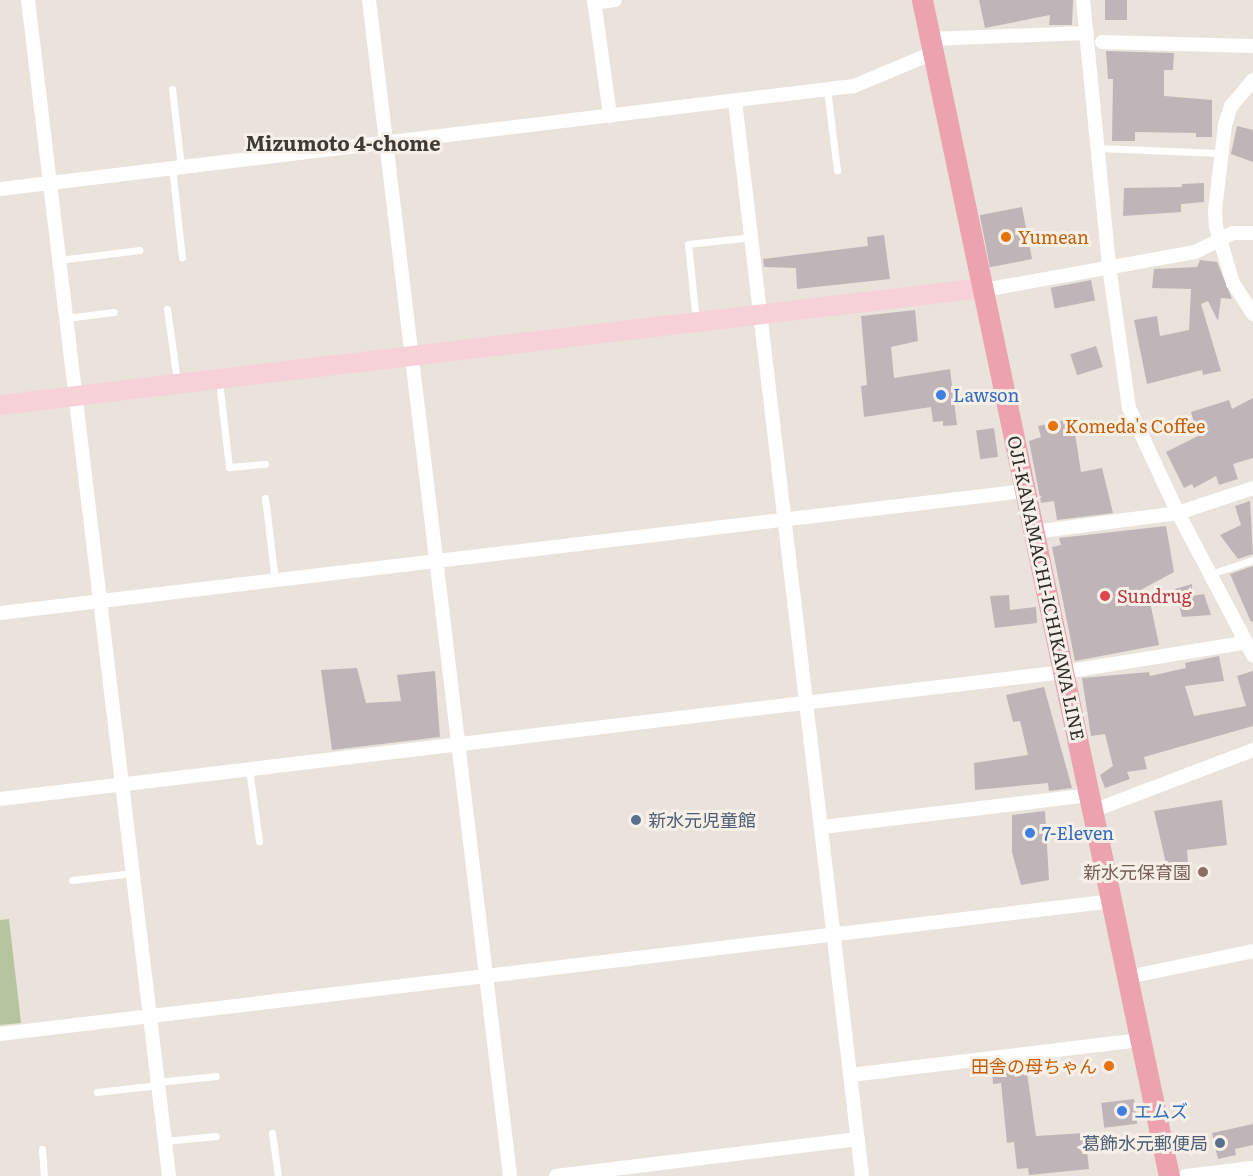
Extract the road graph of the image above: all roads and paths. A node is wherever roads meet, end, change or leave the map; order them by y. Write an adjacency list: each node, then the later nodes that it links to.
1 (28, 0): 21 (street)
2 (369, 0): 16 (street)
3 (615, 0): 6 (street)
4 (922, 0): 9 (main road, OJI-KANAMACHI-ICHIKAWA LINE)
5 (1083, 0): 7 (street)
6 (594, 1): 15 (street)
7 (1087, 33): 9 (street); 17 (street)
8 (1102, 42): 10 (street)
9 (931, 46): 13 (street); 30 (main road, OJI-KANAMACHI-ICHIKAWA LINE)
10 (1253, 46)
11 (1253, 81): 18 (street)
12 (172, 89): 19 (lane)
13 (827, 89): 14 (street); 20 (lane)
14 (735, 101): 15 (street); 24 (street)
15 (610, 116): 16 (street)
16 (386, 143): 19 (street); 37 (street)
17 (1098, 148): 18 (lane); 29 (street)
18 (1220, 153): 25 (street)
19 (176, 167): 21 (street); 27 (lane)
20 (837, 170)
21 (50, 183): 22 (street); 28 (street)
22 (0, 189)
23 (1253, 233): 25 (street)
24 (752, 237): 33 (street); 36 (lane)
25 (1219, 239): 29 (street); 34 (street)
26 (139, 250): 28 (lane)
27 (182, 257)
28 (59, 260): 35 (street)
29 (1109, 266): 30 (street); 46 (street)
30 (983, 289): 33 (street); 44 (main road, OJI-KANAMACHI-ICHIKAWA LINE)
31 (167, 309): 39 (lane)
32 (114, 312): 35 (lane)
33 (760, 314): 36 (street); 47 (street)
34 (1253, 314)
35 (66, 318): 40 (street)
36 (696, 322): 37 (street)
37 (411, 356): 38 (street); 50 (street)
38 (219, 379): 39 (street); 42 (lane)
39 (177, 384): 40 (street)
40 (76, 395): 41 (street); 53 (street)
41 (0, 405)
42 (265, 464)
43 (1253, 488): 46 (street)
44 (1025, 491): 47 (street); 48 (main road, OJI-KANAMACHI-ICHIKAWA LINE)
45 (265, 498): 52 (lane)
46 (1178, 513): 48 (street); 51 (street)
47 (786, 520): 50 (street); 58 (street)
48 (1034, 532): 57 (main road, OJI-KANAMACHI-ICHIKAWA LINE)
49 (1253, 560): 51 (lane)
50 (436, 562): 52 (street); 59 (street)
51 (1210, 574): 55 (street)
52 (275, 581): 53 (street)
53 (100, 601): 54 (street); 62 (street)
54 (0, 613)
55 (1244, 643): 56 (street); 57 (street)
56 (1253, 655)
57 (1065, 672): 58 (street); 64 (main road, OJI-KANAMACHI-ICHIKAWA LINE)
58 (807, 702): 59 (street); 65 (street)
59 (457, 743): 61 (street); 72 (street)
60 (1253, 750): 64 (street)
61 (249, 769): 62 (street); 66 (lane)
62 (123, 784): 63 (street); 67 (street)
63 (0, 799)
64 (1093, 803): 65 (street); 69 (main road, OJI-KANAMACHI-ICHIKAWA LINE)
65 (822, 827): 70 (street)
66 (259, 841)
67 (134, 873): 68 (lane); 74 (street)
68 (72, 880)
69 (1113, 901): 70 (street); 73 (main road, OJI-KANAMACHI-ICHIKAWA LINE)
70 (834, 935): 72 (street); 77 (street)
71 (1253, 951): 73 (street)
72 (486, 977): 74 (street); 90 (street)
73 (1128, 977): 76 (main road, OJI-KANAMACHI-ICHIKAWA LINE)
74 (151, 1017): 75 (street); 79 (street)
75 (0, 1034)
76 (1142, 1040): 77 (street); 93 (main road, OJI-KANAMACHI-ICHIKAWA LINE)
77 (851, 1075): 83 (street)
78 (216, 1076): 79 (lane)
79 (159, 1083): 80 (lane); 84 (street)
80 (97, 1092)
81 (272, 1133): 89 (lane)
82 (216, 1136): 84 (lane)
83 (858, 1139): 91 (street); 92 (street)
84 (165, 1141): 88 (street)
85 (42, 1149): 87 (lane)
86 (1253, 1167): 94 (street)
87 (44, 1176)
88 (169, 1176)
89 (278, 1176)
90 (510, 1176)
91 (556, 1176)
92 (862, 1176)
93 (1169, 1176)
94 (1186, 1176)

